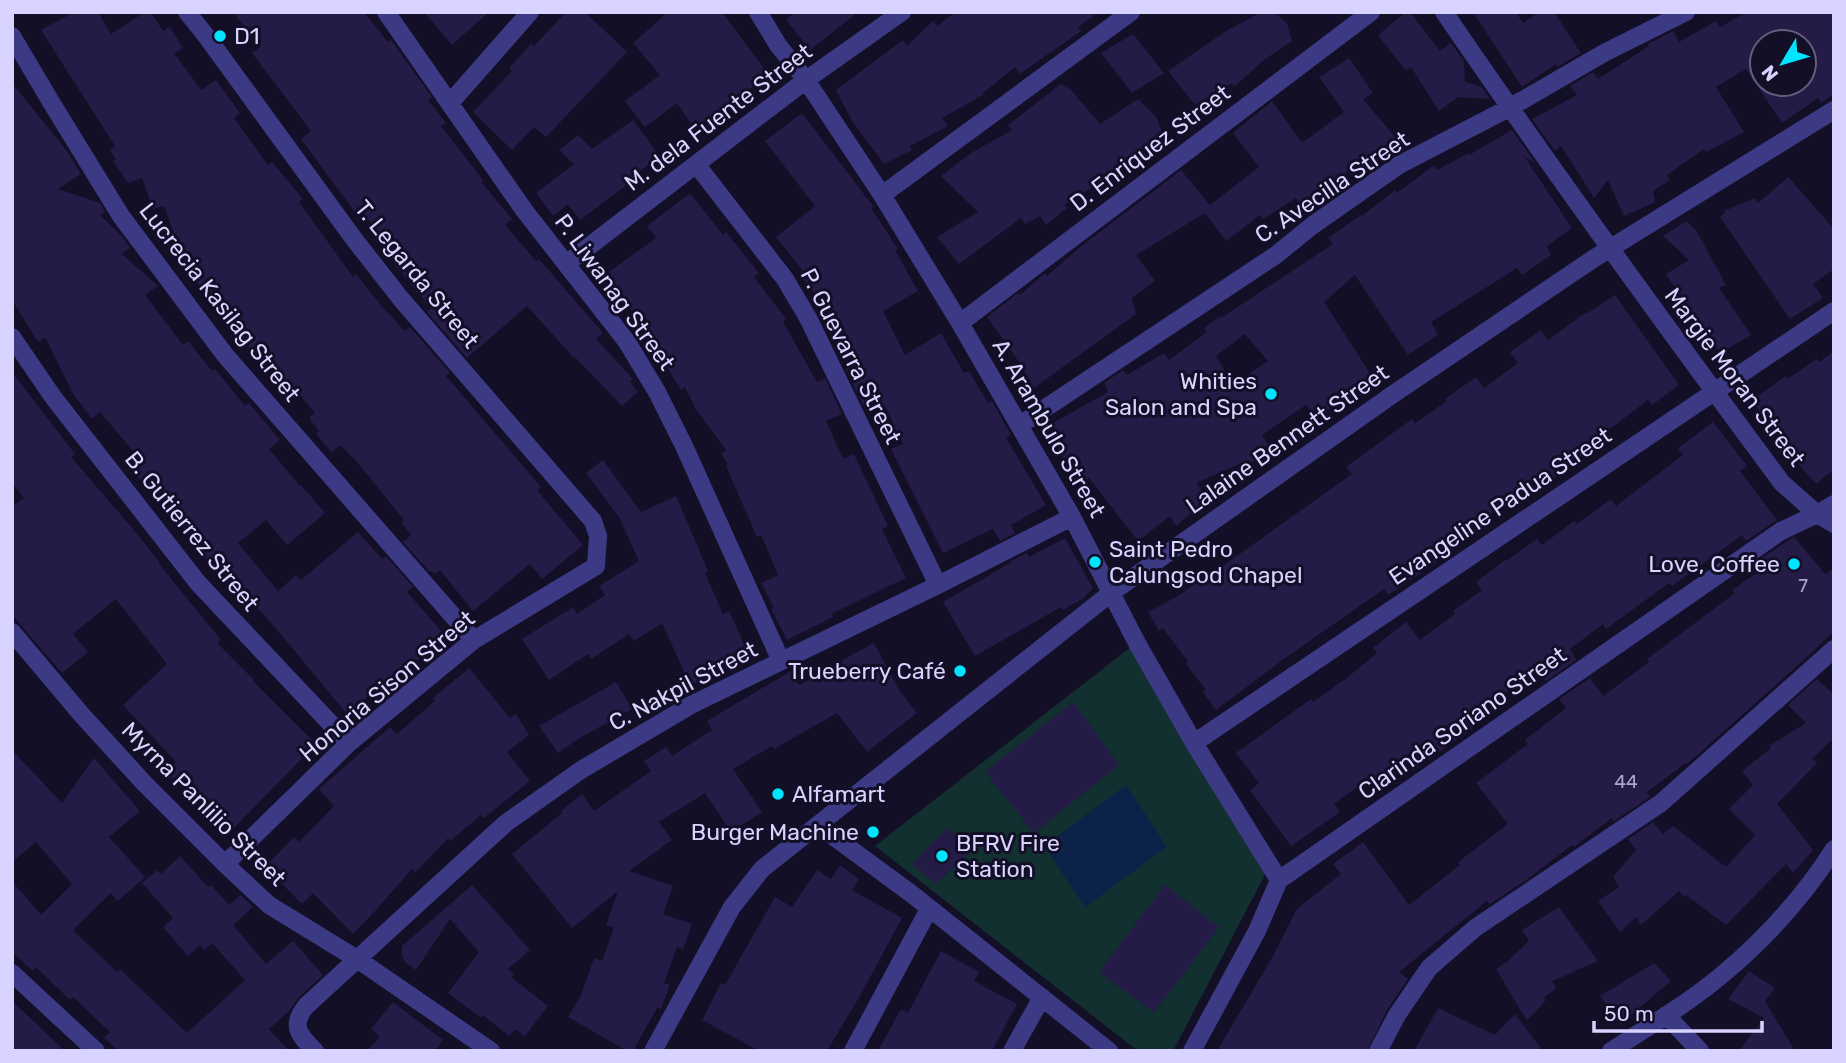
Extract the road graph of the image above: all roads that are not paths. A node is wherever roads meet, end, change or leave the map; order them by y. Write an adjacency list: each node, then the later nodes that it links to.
1 (187, 12): 28 (street, T. Legarda Street)
2 (386, 12): 12 (street, P. Liwanag Street)
3 (530, 12): 12 (street)
4 (758, 12): 11 (street, A. Arambulo Street)
5 (902, 12): 11 (street, M. dela Fuente Street)
6 (1131, 12): 16 (street)
7 (1371, 12): 20 (street, D. Enriquez Street)
8 (1444, 12): 13 (street, Margie Moran Street)
9 (1686, 12): 13 (street, C. Avecilla Street)
10 (12, 36): 32 (street, Lucrecia Kasilag Street)
11 (806, 80): 15 (street, M. dela Fuente Street); 16 (street, A. Arambulo Street)
12 (450, 103): 18 (street, P. Liwanag Street)
13 (1509, 108): 17 (street, Margie Moran Street); 23 (street, C. Avecilla Street)
14 (1834, 110): 17 (street, Lalaine Bennett Street)
15 (696, 164): 18 (street, M. dela Fuente Street); 29 (street, P. Guevarra Street)
16 (882, 195): 20 (street, A. Arambulo Street)
17 (1609, 248): 22 (street, Margie Moran Street); 30 (street, Lalaine Bennett Street)
18 (566, 264): 34 (street, P. Liwanag Street)
19 (1834, 311): 22 (street, Evangeline Padua Street)
20 (960, 323): 23 (street, A. Arambulo Street)
21 (12, 337): 35 (street, B. Gutierrez Street)
22 (1714, 391): 25 (street, Margie Moran Street); 36 (street, Evangeline Padua Street)
23 (1020, 425): 26 (street, A. Arambulo Street)
24 (1834, 504): 25 (street, Clarinda Soriano Street)
25 (1817, 514): 27 (street, Margie Moran Street); 40 (street, Clarinda Soriano Street)
26 (1072, 517): 29 (street, C. Nakpil Street); 30 (street, A. Arambulo Street)
27 (1834, 524)
28 (596, 566): 32 (street, Honoria Sison Street)
29 (938, 585): 34 (street, C. Nakpil Street)
30 (1111, 593): 36 (street, A. Arambulo Street); 37 (street, Lalaine Bennett Street)
31 (12, 632): 39 (street, Myrna Panlilio Street)
32 (474, 640): 35 (street, Honoria Sison Street)
33 (1834, 649): 54 (street)
34 (781, 661): 42 (street, C. Nakpil Street)
35 (349, 743): 39 (street, Honoria Sison Street)
36 (1194, 743): 40 (street, A. Arambulo Street)
37 (818, 825): 41 (street); 49 (street, Lalaine Bennett Street)
38 (1834, 849): 45 (street)
39 (225, 864): 42 (street, Myrna Panlilio Street)
40 (1279, 880): 53 (street)
41 (929, 909): 44 (street); 50 (street)
42 (357, 959): 47 (street, C. Nakpil Street); 48 (street, Myrna Panlilio Street)
43 (12, 972): 46 (street)
44 (1042, 997): 51 (street); 52 (street)
45 (1666, 1015): 55 (street); 56 (street)
46 (96, 1051)
47 (315, 1051)
48 (491, 1051)
49 (653, 1051)
50 (853, 1051)
51 (1012, 1051)
52 (1109, 1051)
53 (1192, 1051)
54 (1378, 1051)
55 (1611, 1051)
56 (1700, 1051)

